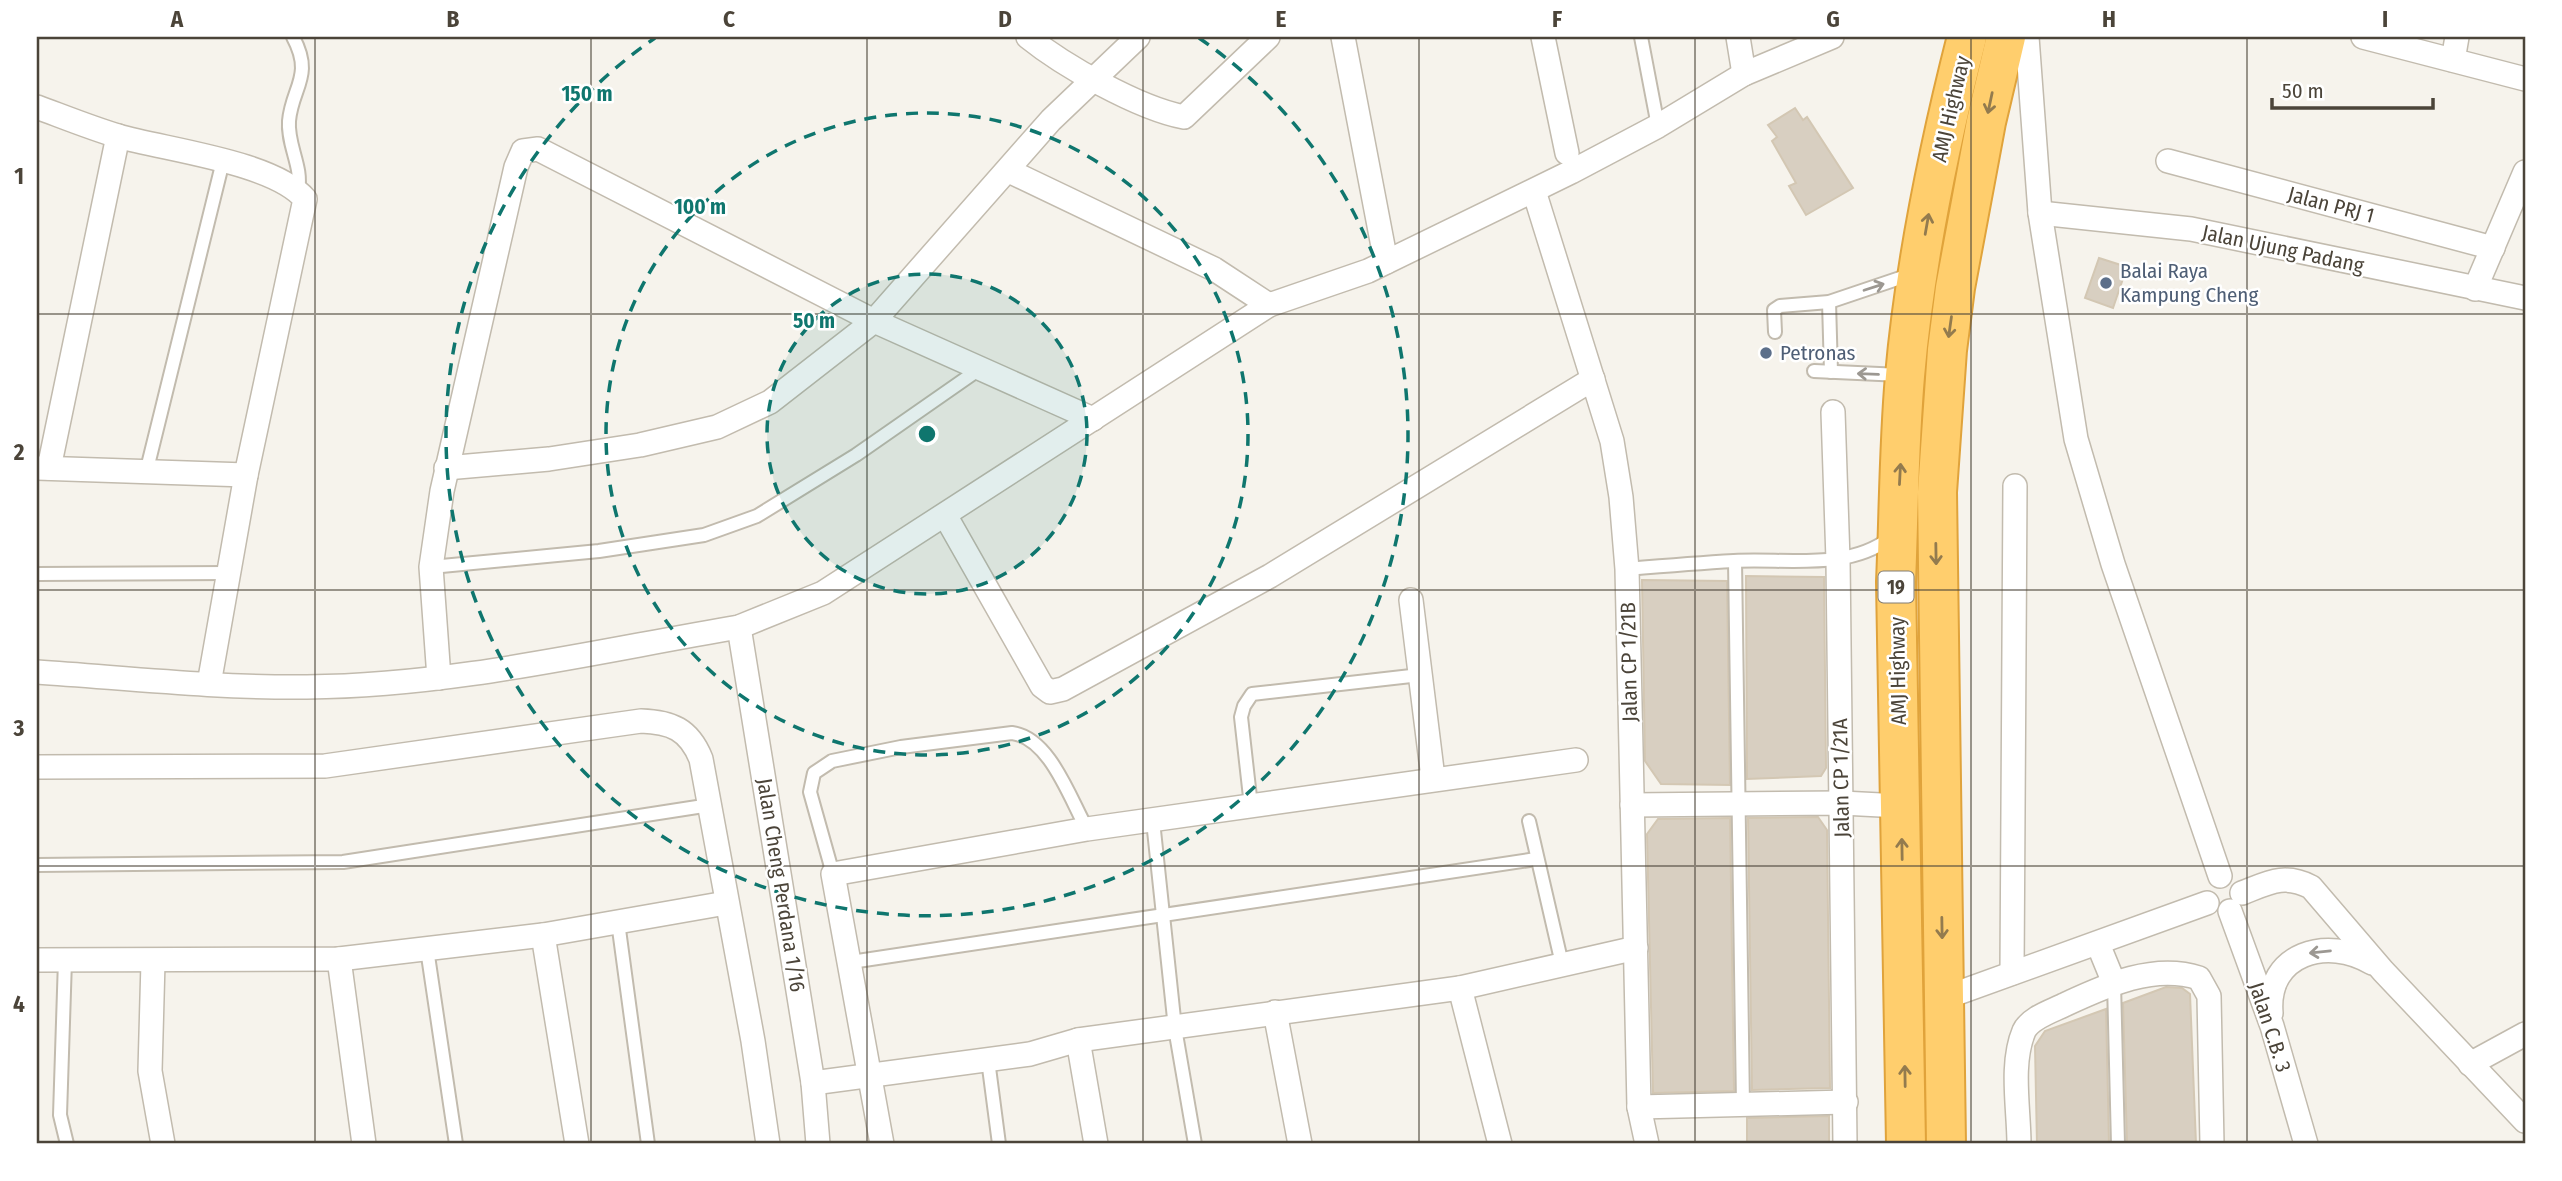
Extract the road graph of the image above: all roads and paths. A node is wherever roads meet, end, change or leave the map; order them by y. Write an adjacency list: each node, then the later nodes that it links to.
1 (293, 37): 27 (lane)
2 (1028, 37): 17 (street)
3 (1138, 37): 17 (street)
4 (1268, 37): 17 (street)
5 (1343, 37): 31 (street)
6 (1543, 37): 22 (street)
7 (1641, 37): 20 (lane)
8 (1738, 37): 16 (street)
9 (1832, 37): 16 (street)
10 (1967, 37): 32 (highway, AMJ Highway / 19, one-way to 10)
11 (2006, 37): 100 (highway, AMJ Highway / 19, one-way to 100)
12 (2027, 37): 29 (street)
13 (2363, 37): 15 (street)
14 (2457, 37): 15 (street)
15 (2452, 60): 18 (street)
16 (1744, 74): 20 (street)
17 (1094, 79): 25 (street)
18 (2525, 79)
19 (37, 107): 21 (street)
20 (1658, 126): 28 (street)
21 (118, 136): 23 (street); 46 (street)
22 (1567, 153)
23 (223, 161): 27 (street); 48 (lane)
24 (2168, 161): 30 (street, Jalan PRJ 1)
25 (1009, 171): 36 (street); 37 (street)
26 (2525, 172): 30 (street)
27 (298, 190): 49 (street)
28 (1534, 191): 31 (street); 43 (street, Jalan CP 1/21B)
29 (2040, 213): 33 (street, Jalan Ujung Padang); 80 (street)
30 (2493, 248): 33 (street)
31 (1386, 262): 36 (street)
32 (1919, 272): 35 (lane, one-way to 32); 42 (highway, AMJ Highway / 19)
33 (2475, 289): 34 (street, Jalan Ujung Padang)
34 (2525, 298)
35 (1829, 302): 38 (lane); 41 (lane)
36 (1269, 305): 45 (street)
37 (874, 321): 39 (street); 47 (street); 47 (street)
38 (1775, 332)
39 (978, 370): 45 (street); 55 (lane)
40 (1814, 371): 41 (lane)
41 (1831, 372): 42 (lane, one-way to 41)
42 (1905, 375): 52 (highway, AMJ Highway / 19, one-way to 42)
43 (1593, 379): 51 (street); 56 (street, Jalan CP 1/21B)
44 (1832, 412): 53 (street, Jalan CP 1/21A)
45 (1093, 419): 51 (street)
46 (43, 468): 48 (street)
47 (446, 468): 55 (street)
48 (146, 473): 49 (street)
49 (246, 475): 57 (street)
50 (2015, 486): 97 (street)
51 (944, 515): 60 (street)
52 (1898, 532): 53 (lane); 73 (highway, AMJ Highway / 19)
53 (1838, 560): 54 (lane); 68 (street, Jalan CP 1/21A)
54 (1735, 561): 56 (lane); 71 (lane)
55 (431, 567): 63 (street)
56 (1627, 569): 70 (street, Jalan CP 1/21B)
57 (229, 573): 58 (lane); 64 (street)
58 (37, 574)
59 (1411, 600): 62 (street)
60 (739, 627): 63 (street); 109 (street, Jalan Cheng Perdana 1/16)
61 (37, 672): 64 (street)
62 (1420, 674): 67 (street); 72 (lane)
63 (439, 678): 64 (street)
64 (209, 684)
65 (1576, 760): 67 (street)
66 (37, 767): 69 (street)
67 (1433, 778): 72 (street)
68 (1842, 803): 71 (street); 73 (street); 110 (street, Jalan CP 1/21A)
69 (710, 805): 78 (lane); 81 (street)
70 (1632, 805): 71 (street); 88 (street, Jalan CP 1/21B)
71 (1741, 805): 111 (lane)
72 (1251, 806): 74 (street)
73 (1900, 806): 130 (highway, AMJ Highway / 19, one-way to 73)
74 (1153, 821): 76 (street); 84 (lane)
75 (1529, 821): 77 (lane)
76 (1087, 829): 79 (street); 79 (lane)
77 (1536, 859): 84 (lane); 95 (lane)
78 (37, 865)
79 (834, 874): 94 (street)
80 (2220, 876): 82 (street); 83 (street)
81 (726, 902): 85 (street); 120 (street)
82 (2236, 902): 83 (street); 96 (street); 102 (street, Jalan C.B. 3)
83 (2207, 903): 87 (street)
84 (1164, 916): 94 (lane); 103 (lane)
85 (618, 922): 86 (street); 119 (lane)
86 (543, 935): 89 (street); 118 (street)
87 (2098, 944): 97 (street); 98 (street)
88 (1636, 948): 95 (street); 112 (street, Jalan CP 1/21B)
89 (427, 949): 90 (street); 117 (lane)
90 (339, 959): 93 (street); 116 (street)
91 (37, 960): 92 (street)
92 (65, 960): 93 (street); 114 (lane)
93 (153, 962): 115 (street)
94 (851, 962): 108 (street)
95 (1562, 964): 99 (street)
96 (2384, 971): 102 (street, one-way to 102); 107 (street)
97 (2012, 973): 100 (street)
98 (2114, 982): 132 (street); 133 (lane); 134 (street)
99 (1460, 988): 101 (street); 127 (street)
100 (1944, 998): 131 (highway, AMJ Highway / 19)
101 (1275, 1012): 103 (street); 126 (street)
102 (2272, 1026): 135 (street, Jalan C.B. 3)
103 (1175, 1028): 105 (street); 125 (lane)
104 (2525, 1034): 107 (street)
105 (1078, 1040): 106 (street); 124 (street)
106 (988, 1060): 108 (street); 123 (lane)
107 (2470, 1065): 113 (street)
108 (871, 1076): 109 (street); 122 (street)
109 (814, 1083): 121 (street, Jalan Cheng Perdana 1/16)
110 (1846, 1102): 111 (street); 129 (street, Jalan CP 1/21A)
111 (1743, 1105): 112 (street)
112 (1639, 1107): 128 (street, Jalan CP 1/21B)
113 (2525, 1121)
114 (67, 1144)
115 (163, 1144)
116 (364, 1144)
117 (456, 1144)
118 (577, 1144)
119 (648, 1144)
120 (768, 1144)
121 (818, 1144)
122 (882, 1144)
123 (999, 1144)
124 (1096, 1144)
125 (1195, 1144)
126 (1300, 1144)
127 (1500, 1144)
128 (1647, 1144)
129 (1845, 1144)
130 (1906, 1144)
131 (1947, 1144)
132 (2019, 1144)
133 (2118, 1144)
134 (2212, 1144)
135 (2306, 1144)

